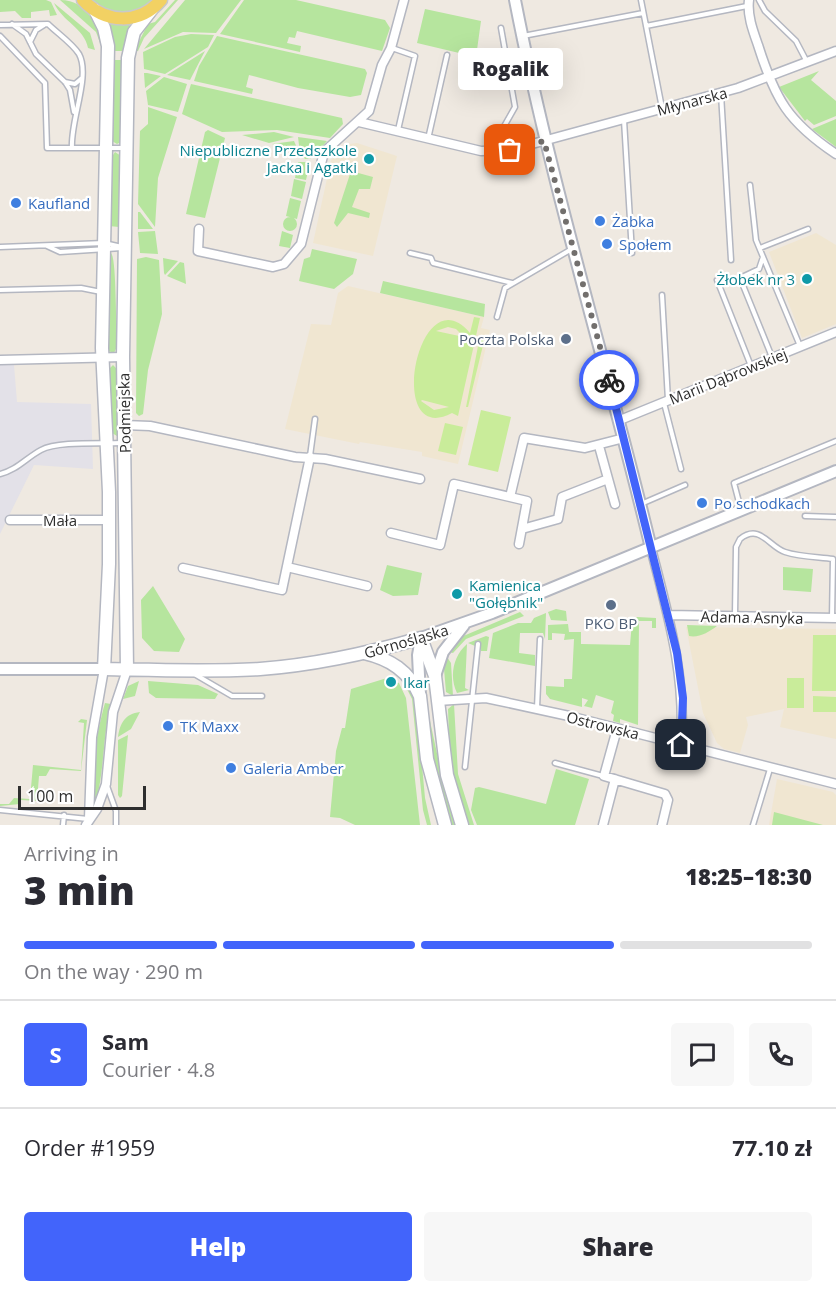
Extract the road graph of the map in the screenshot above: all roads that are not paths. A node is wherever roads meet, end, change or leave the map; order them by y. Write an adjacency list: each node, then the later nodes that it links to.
1 (404, 0): 18 (street)
2 (515, 0): 16 (street)
3 (641, 0): 9 (lane)
4 (759, 0): 21 (lane)
5 (83, 1): 8 (main road)
6 (748, 3): 13 (lane); 23 (street)
7 (158, 4): 8 (main road); 35 (main road, Podmiejska)
8 (95, 10): 33 (main road, Podmiejska)
9 (643, 13): 13 (lane); 16 (lane)
10 (11, 24): 11 (lane); 12 (lane); 17 (lane)
11 (48, 24): 17 (lane); 22 (lane)
12 (0, 25)
13 (646, 26): 26 (lane)
14 (501, 28): 36 (lane)
15 (0, 36): 34 (lane)
16 (522, 36): 32 (street)
17 (30, 44): 24 (lane)
18 (391, 48): 29 (street); 30 (lane)
19 (836, 51): 21 (street, Młynarska)
20 (447, 55): 31 (lane)
21 (807, 62): 23 (street, Młynarska)
22 (83, 77): 24 (lane); 27 (lane)
23 (768, 78): 25 (street, Młynarska); 37 (street)
24 (65, 82): 27 (lane)
25 (722, 93): 26 (street, Młynarska); 50 (lane)
26 (663, 109): 28 (street, Młynarska)
27 (74, 112): 34 (lane)
28 (624, 120): 32 (street, Młynarska); 48 (lane)
29 (359, 122): 30 (street); 39 (street)
30 (398, 132): 31 (street)
31 (428, 139): 36 (street)
32 (544, 141): 36 (street, Młynarska); 45 (street)
33 (106, 147): 34 (lane); 35 (lane); 43 (main road, Podmiejska)
34 (72, 148)
35 (127, 148): 44 (main road, Podmiejska)
36 (499, 152)
37 (836, 154)
38 (750, 185): 46 (lane)
39 (199, 229)
40 (808, 230): 46 (lane)
41 (46, 246): 42 (lane); 43 (lane); 43 (lane)
42 (0, 247)
43 (104, 247): 44 (lane); 44 (lane); 54 (main road, Podmiejska)
44 (124, 247): 60 (main road, Podmiejska)
45 (574, 248): 52 (lane); 66 (street)
46 (760, 248): 49 (lane)
47 (410, 253): 52 (lane)
48 (632, 254)
49 (763, 256): 58 (lane); 61 (lane)
50 (731, 260)
51 (717, 280): 63 (lane)
52 (512, 283): 56 (lane)
53 (0, 290): 54 (lane)
54 (103, 293): 59 (main road, Podmiejska)
55 (662, 295): 64 (lane)
56 (497, 317)
57 (836, 332): 58 (street, Marii Dąbrowskiej)
58 (800, 347): 61 (street, Marii Dąbrowskiej)
59 (103, 357): 60 (street); 62 (street); 71 (main road, Podmiejska)
60 (123, 357): 67 (main road, Podmiejska)
61 (772, 358): 63 (street, Marii Dąbrowskiej)
62 (0, 360)
63 (751, 367): 64 (street, Marii Dąbrowskiej)
64 (666, 402): 66 (street, Marii Dąbrowskiej); 74 (lane)
65 (315, 418): 73 (lane)
66 (620, 420): 68 (street)
67 (124, 425): 70 (main road, Podmiejska); 73 (street)
68 (624, 438): 72 (street); 82 (street)
69 (836, 441): 83 (lane)
70 (124, 443): 71 (lane); 105 (main road, Podmiejska)
71 (107, 444): 76 (lane); 87 (main road, Podmiejska)
72 (599, 446): 78 (street); 80 (street)
73 (310, 457): 77 (street); 93 (street)
74 (681, 469)
75 (836, 471): 83 (street, Górnośląska)
76 (0, 474)
77 (420, 479)
78 (608, 479): 81 (street); 88 (street)
79 (685, 486): 82 (lane)
80 (510, 497): 88 (street); 89 (street)
81 (615, 504)
82 (640, 504): 91 (street)
83 (741, 510): 91 (street, Górnośląska)
84 (805, 516): 85 (lane)
85 (836, 517)
86 (10, 520): 87 (street, Mała)
87 (109, 520): 104 (main road, Podmiejska)
88 (522, 529): 90 (street)
89 (391, 533)
90 (519, 544)
91 (651, 548): 95 (street); 98 (street, Górnośląska)
92 (183, 567): 93 (street)
93 (287, 567): 94 (street)
94 (366, 586)
95 (668, 615): 96 (street, Adama Asnyka); 114 (street)
96 (735, 617): 97 (street, Adama Asnyka); 97 (lane)
97 (834, 618)
98 (466, 623): 99 (street, Górnośląska); 107 (street)
99 (422, 638): 102 (main road, Górnośląska); 107 (main road); 109 (street)
100 (540, 639): 112 (lane)
101 (478, 644): 110 (lane)
102 (363, 653): 106 (main road, Górnośląska); 109 (main road)
103 (0, 669): 104 (street)
104 (104, 669): 105 (main road, Górnośląska); 124 (street, Podmiejska)
105 (127, 670): 106 (main road, Górnośląska); 120 (street, Podmiejska)
106 (188, 670): 108 (lane)
107 (435, 676): 111 (main road)
108 (262, 696)
109 (420, 696): 127 (main road)
110 (473, 699): 111 (street, Ostrowska); 112 (street, Ostrowska); 116 (lane)
111 (437, 701): 128 (main road)
112 (537, 709): 113 (street, Ostrowska)
113 (617, 729): 114 (street, Ostrowska); 118 (street)
114 (681, 745): 117 (street, Ostrowska)
115 (555, 763): 118 (lane)
116 (465, 767)
117 (770, 769): 121 (street, Ostrowska); 131 (lane)
118 (604, 776): 119 (street)
119 (615, 779): 129 (street); 130 (street)
120 (106, 784): 124 (street, Podmiejska); 126 (lane)
121 (836, 784)
122 (0, 810): 123 (lane)
123 (64, 815): 124 (lane); 125 (lane)
124 (87, 822)
125 (63, 825)
126 (116, 825)
127 (445, 825)
128 (462, 825)
129 (603, 825)
130 (662, 825)
131 (753, 825)

